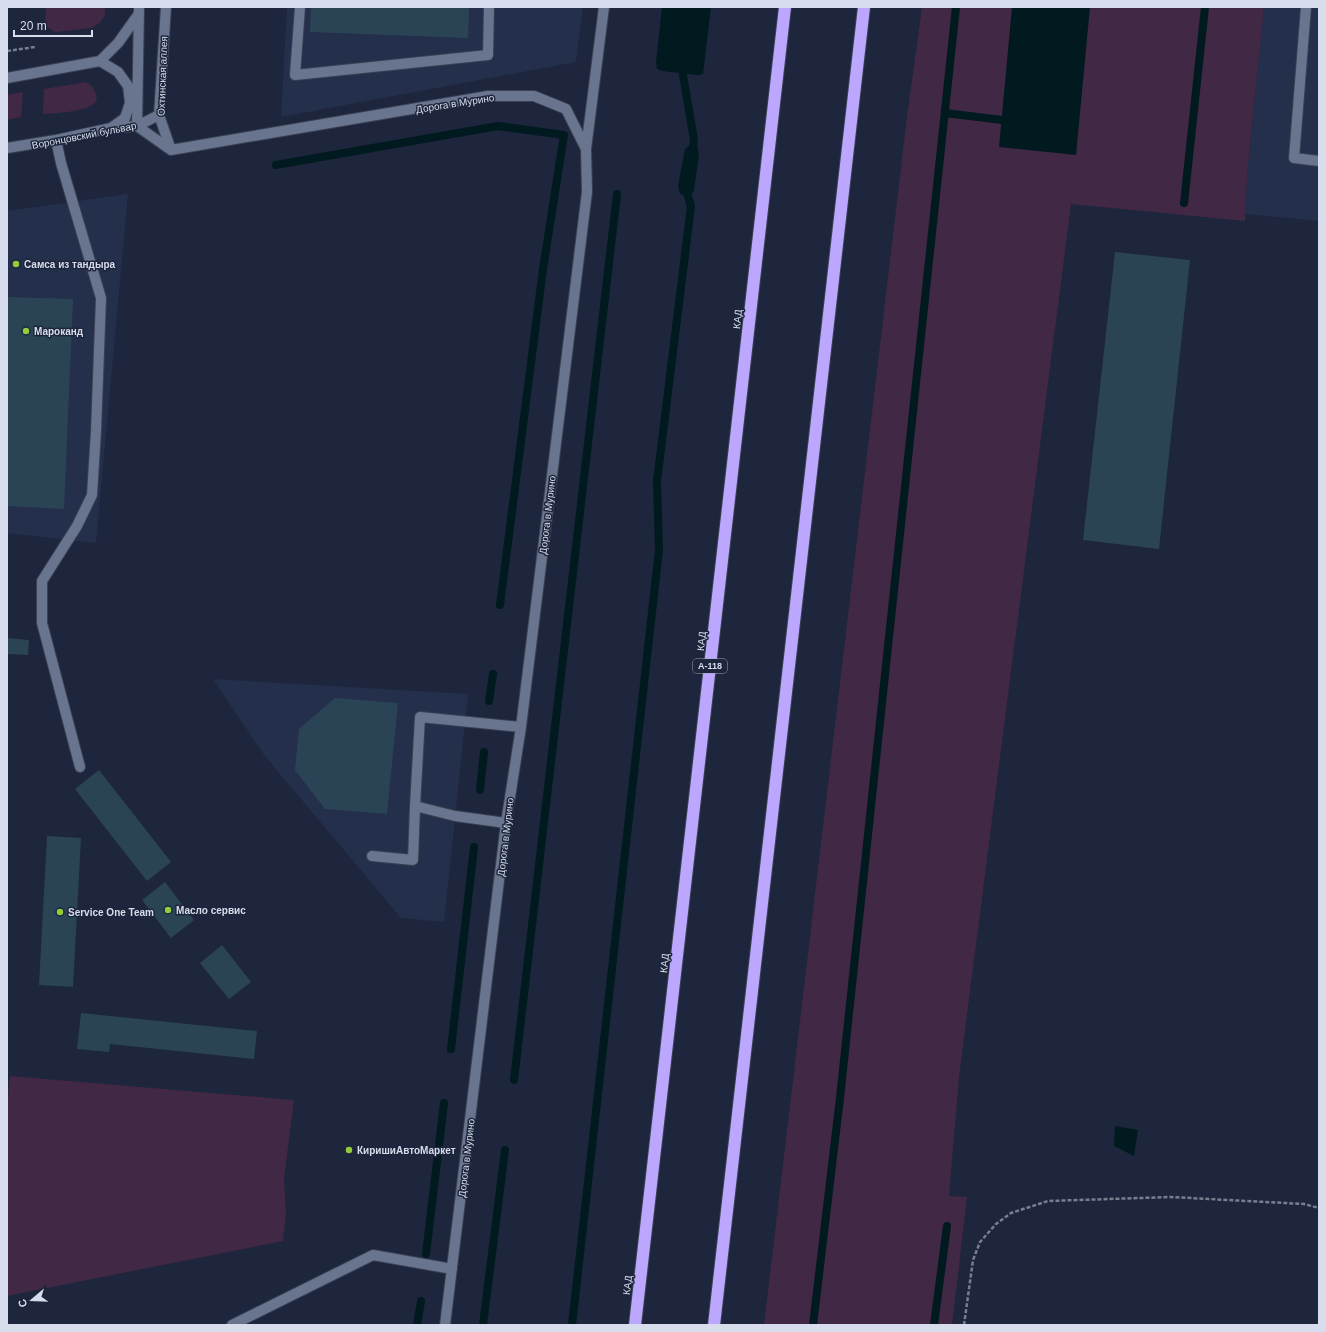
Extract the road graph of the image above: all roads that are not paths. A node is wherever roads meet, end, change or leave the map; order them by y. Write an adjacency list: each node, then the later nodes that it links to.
1 (166, 7): 11 (street, Охтинская аллея)
2 (300, 7): 3 (street)
3 (489, 7)
4 (604, 7): 16 (street)
5 (785, 7): 27 (highway, КАД / А-118)
6 (864, 7): 28 (highway)
7 (1306, 7): 18 (street)
8 (139, 11): 9 (street); 12 (street)
9 (100, 61): 10 (street); 13 (street)
10 (7, 78)
11 (159, 115): 12 (street, Воронцовский бульвар); 17 (street, Охтинская аллея)
12 (137, 126): 13 (street, Воронцовский бульвар); 17 (street)
13 (111, 128): 14 (street, Воронцовский бульвар)
14 (56, 140): 15 (street, Воронцовский бульвар); 20 (street)
15 (7, 148)
16 (586, 149): 17 (street, Дорога в Мурино); 19 (street, Дорога в Мурино)
17 (171, 150)
18 (1319, 161)
19 (521, 727): 21 (street); 22 (street, Дорога в Мурино)
20 (80, 767)
21 (415, 806): 22 (street); 23 (street)
22 (506, 823): 24 (street, Дорога в Мурино)
23 (372, 856)
24 (452, 1269): 25 (street); 26 (street, Дорога в Мурино)
25 (232, 1325)
26 (445, 1325)
27 (634, 1325)
28 (714, 1325)

